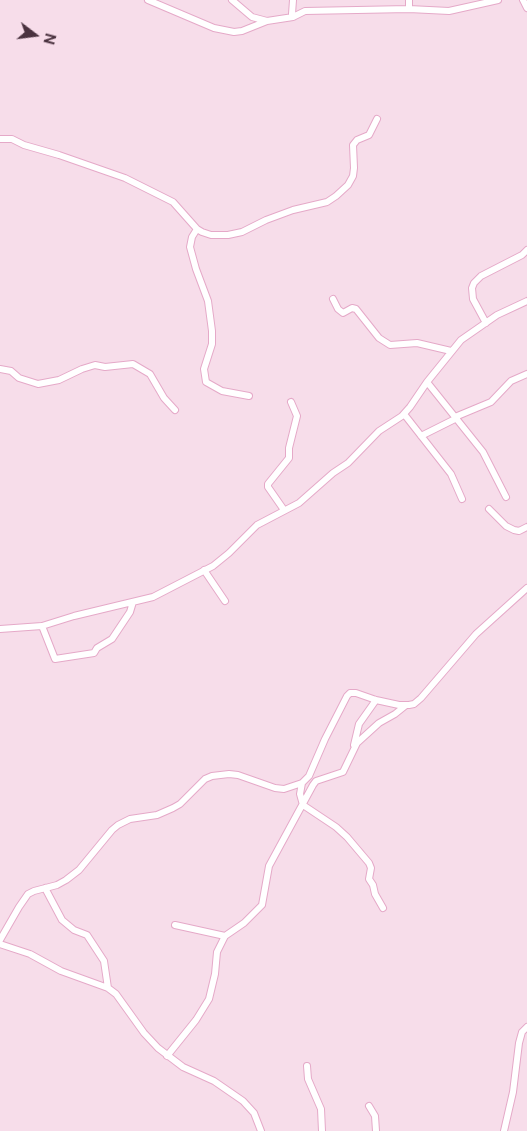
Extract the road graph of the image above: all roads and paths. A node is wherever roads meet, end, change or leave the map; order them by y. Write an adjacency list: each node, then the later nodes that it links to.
1 (148, 0): 10 (street)
2 (232, 0): 10 (street)
3 (293, 0): 9 (street)
4 (409, 0): 8 (street)
5 (498, 0): 8 (street)
6 (523, 0): 7 (street)
7 (527, 8)
8 (409, 9): 9 (street)
9 (294, 17): 10 (street)
10 (267, 21)
11 (376, 119): 13 (street)
12 (0, 139): 13 (street)
13 (197, 229): 22 (street)
14 (527, 250): 17 (street)
15 (333, 299): 18 (street)
16 (527, 301): 17 (street)
17 (486, 323): 18 (street)
18 (451, 351): 21 (street)
19 (0, 369): 24 (street)
20 (527, 374): 26 (street)
21 (427, 382): 25 (street); 26 (street)
22 (249, 396)
23 (291, 402): 31 (street)
24 (174, 410)
25 (404, 414): 27 (street); 31 (street)
26 (456, 418): 27 (street); 28 (street)
27 (421, 436): 29 (street)
28 (506, 497)
29 (462, 500)
30 (489, 509): 32 (street)
31 (284, 510): 33 (street)
32 (527, 527)
33 (204, 570): 35 (street); 36 (street)
34 (527, 588): 40 (street)
35 (225, 601)
36 (134, 602): 37 (street); 37 (street)
37 (42, 626): 38 (street)
38 (0, 629)
39 (376, 700): 40 (street); 41 (street); 42 (street)
40 (405, 706): 41 (street)
41 (353, 748): 43 (street)
42 (302, 783): 43 (street); 44 (street)
43 (303, 805): 45 (street); 47 (street)
44 (45, 888): 48 (street); 49 (street)
45 (383, 908)
46 (175, 925): 47 (street)
47 (225, 936): 51 (street)
48 (2, 942): 49 (street)
49 (108, 988): 51 (street)
50 (527, 1027): 57 (street)
51 (167, 1056): 54 (street)
52 (307, 1066): 55 (street)
53 (369, 1106): 56 (street)
54 (261, 1131)
55 (322, 1131)
56 (376, 1131)
57 (504, 1131)

